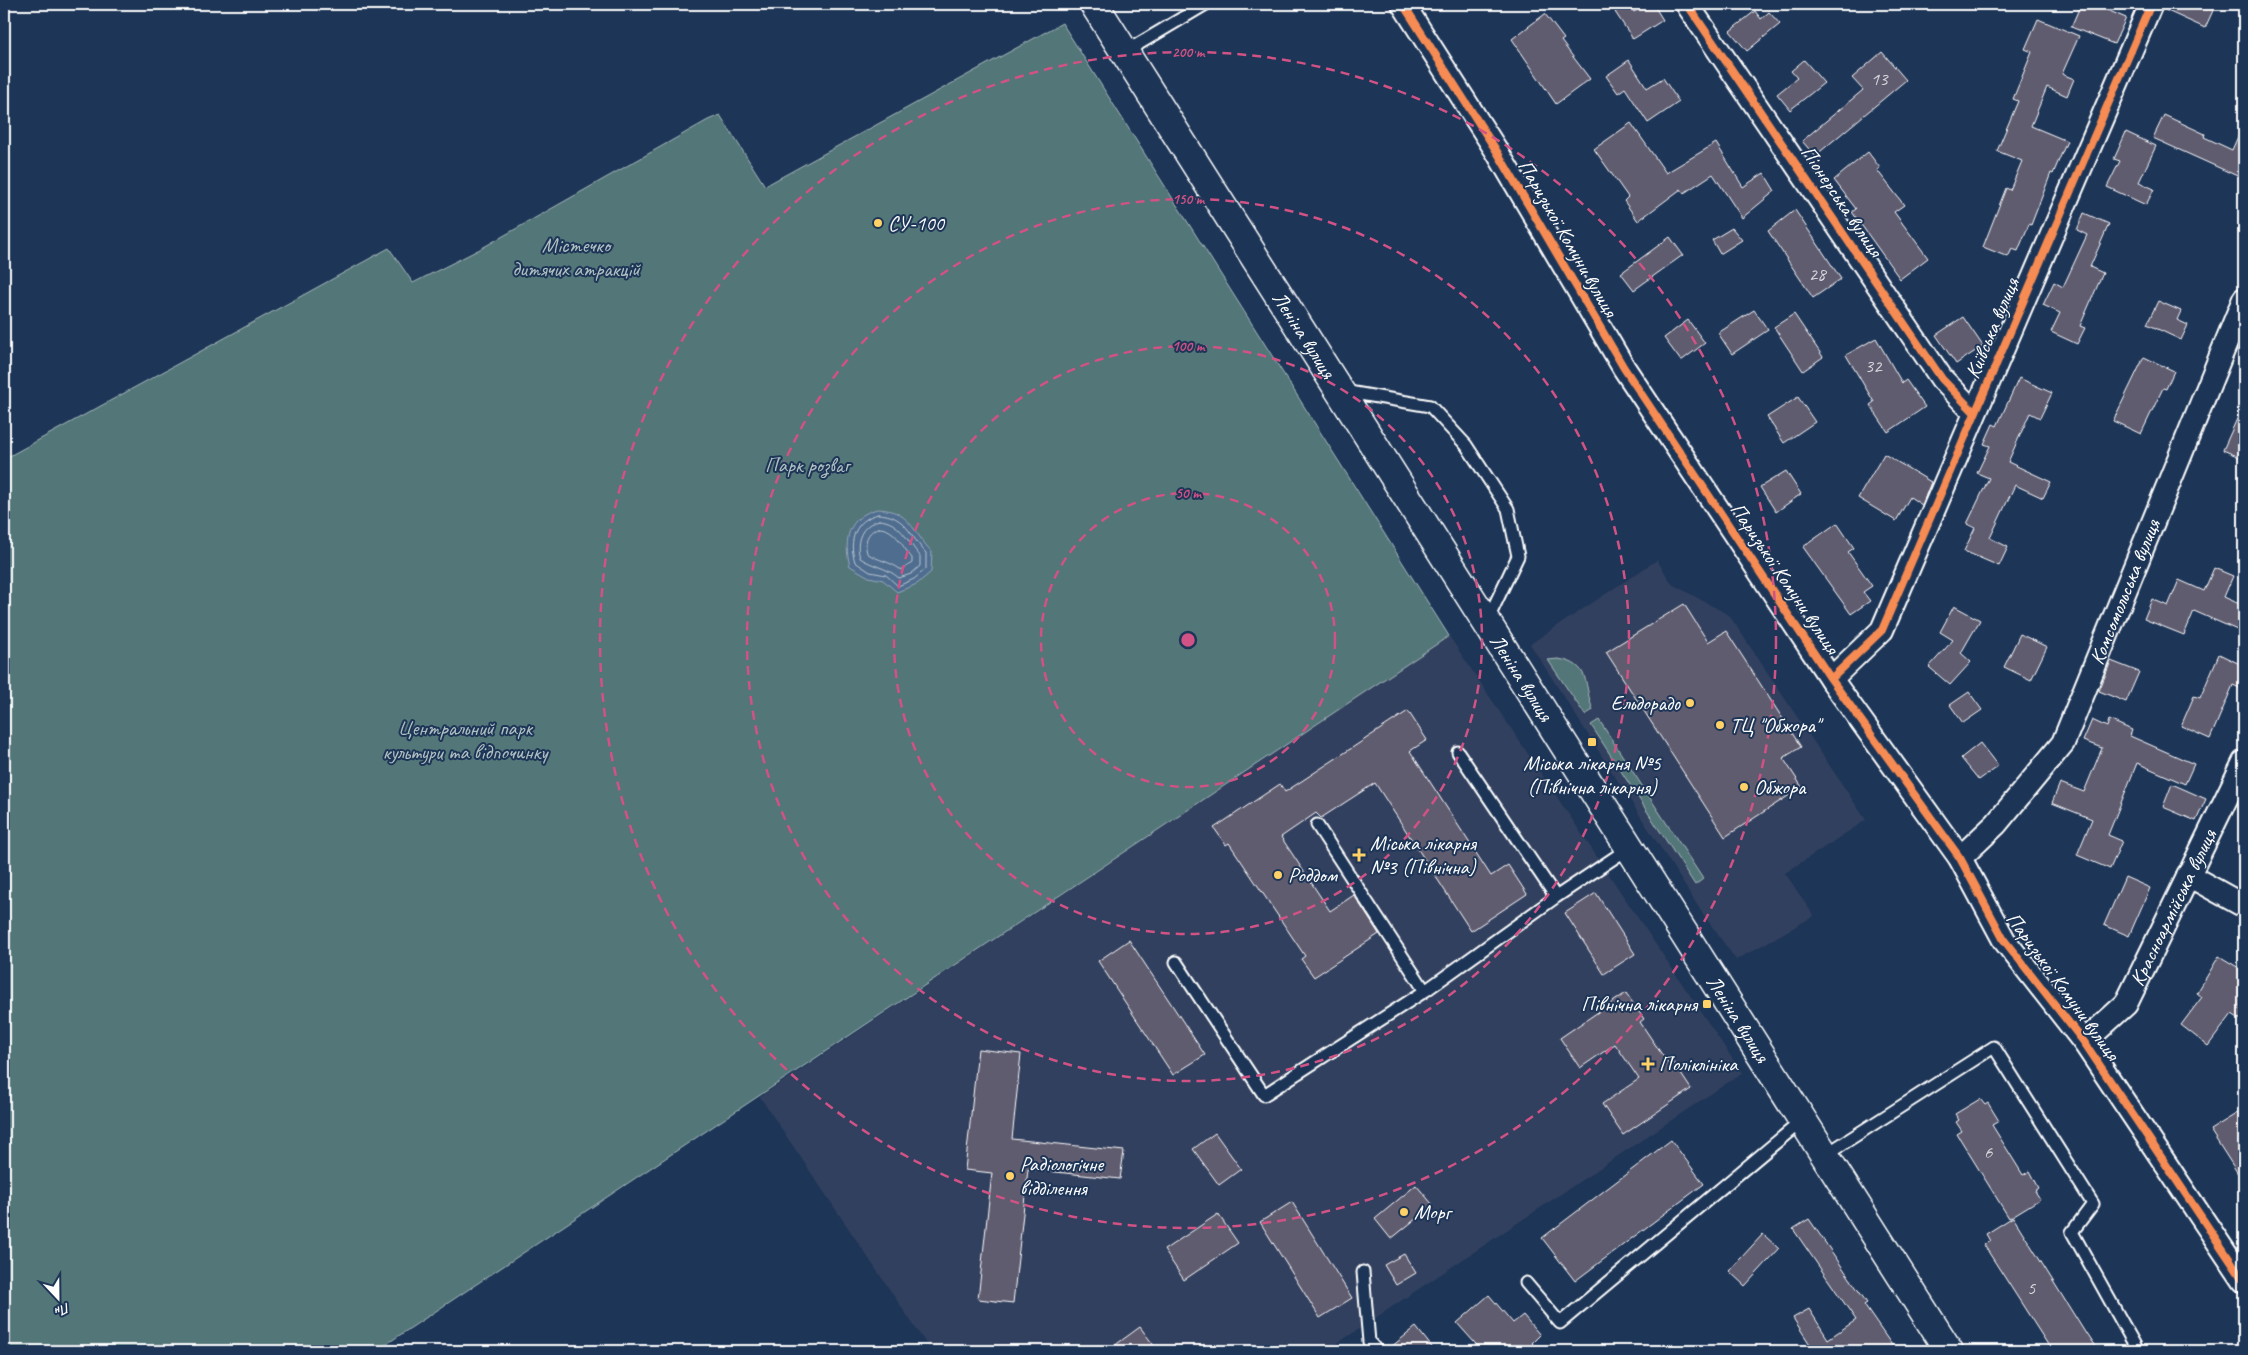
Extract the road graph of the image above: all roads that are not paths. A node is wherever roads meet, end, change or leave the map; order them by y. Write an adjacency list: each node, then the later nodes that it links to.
1 (1094, 4): 6 (main road, Леніна вулиця)
2 (1206, 4): 6 (lane)
3 (1404, 4): 11 (street, Паризької Комуни вулиця)
4 (2151, 4): 9 (street, Київська вулиця)
5 (1694, 7): 9 (street, Піонерська вулиця)
6 (1125, 52): 8 (main road, Леніна вулиця)
7 (2244, 299): 16 (street, Комсомольська вулиця)
8 (1341, 391): 10 (main road, Леніна вулиця); 10 (lane)
9 (1974, 412): 11 (street, Київська вулиця)
10 (1486, 621): 15 (main road, Леніна вулиця)
11 (1832, 679): 16 (street, Паризької Комуни вулиця)
12 (1458, 752): 18 (lane)
13 (2244, 762): 17 (street, Красноармійська вулиця)
14 (1317, 825): 21 (lane)
15 (1630, 848): 18 (lane); 23 (main road, Леніна вулиця)
16 (1960, 858): 22 (street, Паризької Комуни вулиця)
17 (2188, 875): 19 (street); 22 (street, Красноармійська вулиця)
18 (1556, 897): 21 (lane)
19 (2244, 906)
20 (1176, 962): 21 (lane)
21 (1424, 991)
22 (2084, 1042): 26 (street, Паризької Комуни вулиця)
23 (1803, 1120): 24 (main road, Леніна вулиця); 27 (lane)
24 (1825, 1155): 29 (main road, Леніна вулиця); 30 (lane)
25 (1363, 1272): 28 (lane)
26 (2244, 1281)
27 (1526, 1283)
28 (1377, 1351)
29 (1949, 1351)
30 (2138, 1351)

